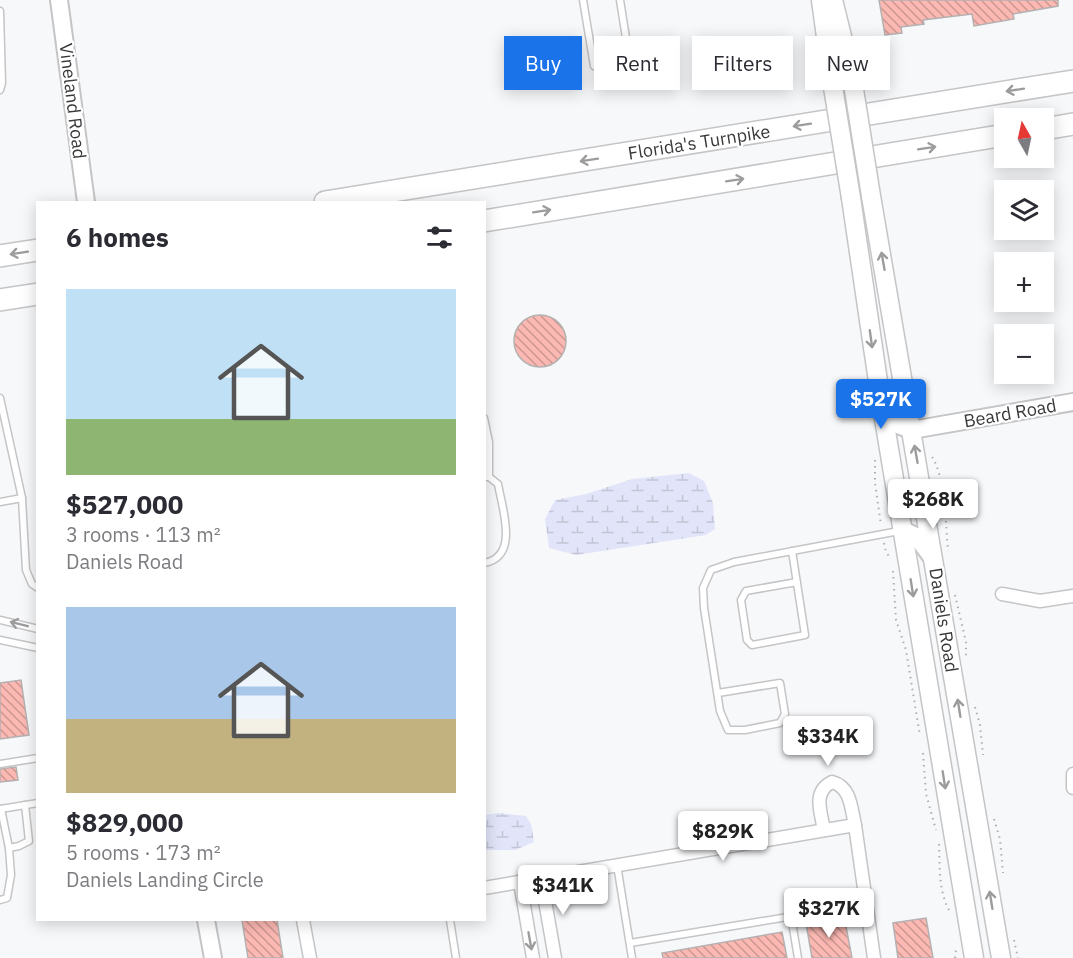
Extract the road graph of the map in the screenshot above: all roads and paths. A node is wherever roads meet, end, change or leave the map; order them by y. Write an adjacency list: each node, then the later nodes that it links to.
1 (59, 0): 12 (main road, Vineland Road)
2 (583, 0): 3 (lane)
3 (620, 0)
4 (821, 0): 19 (main road, Daniels Road, one-way to 19, bridge)
5 (832, 0): 23 (main road, Daniels Road, one-way to 5, bridge)
6 (0, 11): 8 (lane)
7 (1073, 81): 13 (highway, Florida's Turnpike, one-way to 13)
8 (0, 90)
9 (1073, 124): 10 (highway)
10 (1054, 127)
11 (994, 137): 14 (highway, one-way to 11)
12 (86, 201)
13 (331, 201)
14 (486, 221)
15 (36, 249): 16 (highway, one-way to 16)
16 (0, 256)
17 (36, 294): 18 (highway)
18 (0, 300)
19 (880, 395): 23 (main road); 27 (main road, Daniels Road)
20 (0, 398): 25 (lane)
21 (1073, 402): 23 (main road, Beard Road)
22 (486, 428): 24 (lane)
23 (912, 430): 29 (main road, Daniels Road, one-way to 23)
24 (487, 477): 30 (lane)
25 (22, 498): 26 (lane); 32 (lane)
26 (0, 502)
27 (903, 530): 28 (lane); 29 (main road); 70 (main road, Daniels Road, one-way to 70)
28 (792, 551): 31 (lane); 40 (lane)
29 (935, 562): 71 (main road, Daniels Road, one-way to 29)
30 (486, 563)
31 (797, 582): 31 (lane)
32 (36, 587)
33 (1002, 594): 34 (street)
34 (1073, 596)
35 (0, 620): 36 (lane, one-way to 35)
36 (36, 628)
37 (4, 640): 38 (lane); 39 (lane)
38 (0, 648)
39 (36, 648)
40 (718, 693): 40 (lane)
41 (36, 758): 42 (lane)
42 (0, 764)
43 (1073, 774): 44 (street)
44 (1073, 788)
45 (36, 803): 46 (lane)
46 (25, 805): 47 (lane); 50 (lane)
47 (1, 809): 50 (lane)
48 (855, 825): 49 (street); 49 (street); 56 (street)
49 (824, 830): 51 (street)
50 (9, 848): 55 (lane)
51 (617, 865): 52 (street); 61 (lane)
52 (541, 878): 53 (street); 66 (street)
53 (520, 882): 54 (street); 65 (street, one-way to 65)
54 (486, 888)
55 (0, 900)
56 (866, 904): 57 (lane); 69 (street)
57 (792, 916): 61 (lane); 68 (lane)
58 (206, 921): 62 (main road)
59 (303, 921): 63 (street)
60 (450, 921): 64 (lane)
61 (630, 943): 67 (lane)
62 (213, 958)
63 (310, 958)
64 (456, 958)
65 (533, 958)
66 (555, 958)
67 (632, 958)
68 (798, 958)
69 (874, 958)
70 (974, 958)
71 (1001, 958)

